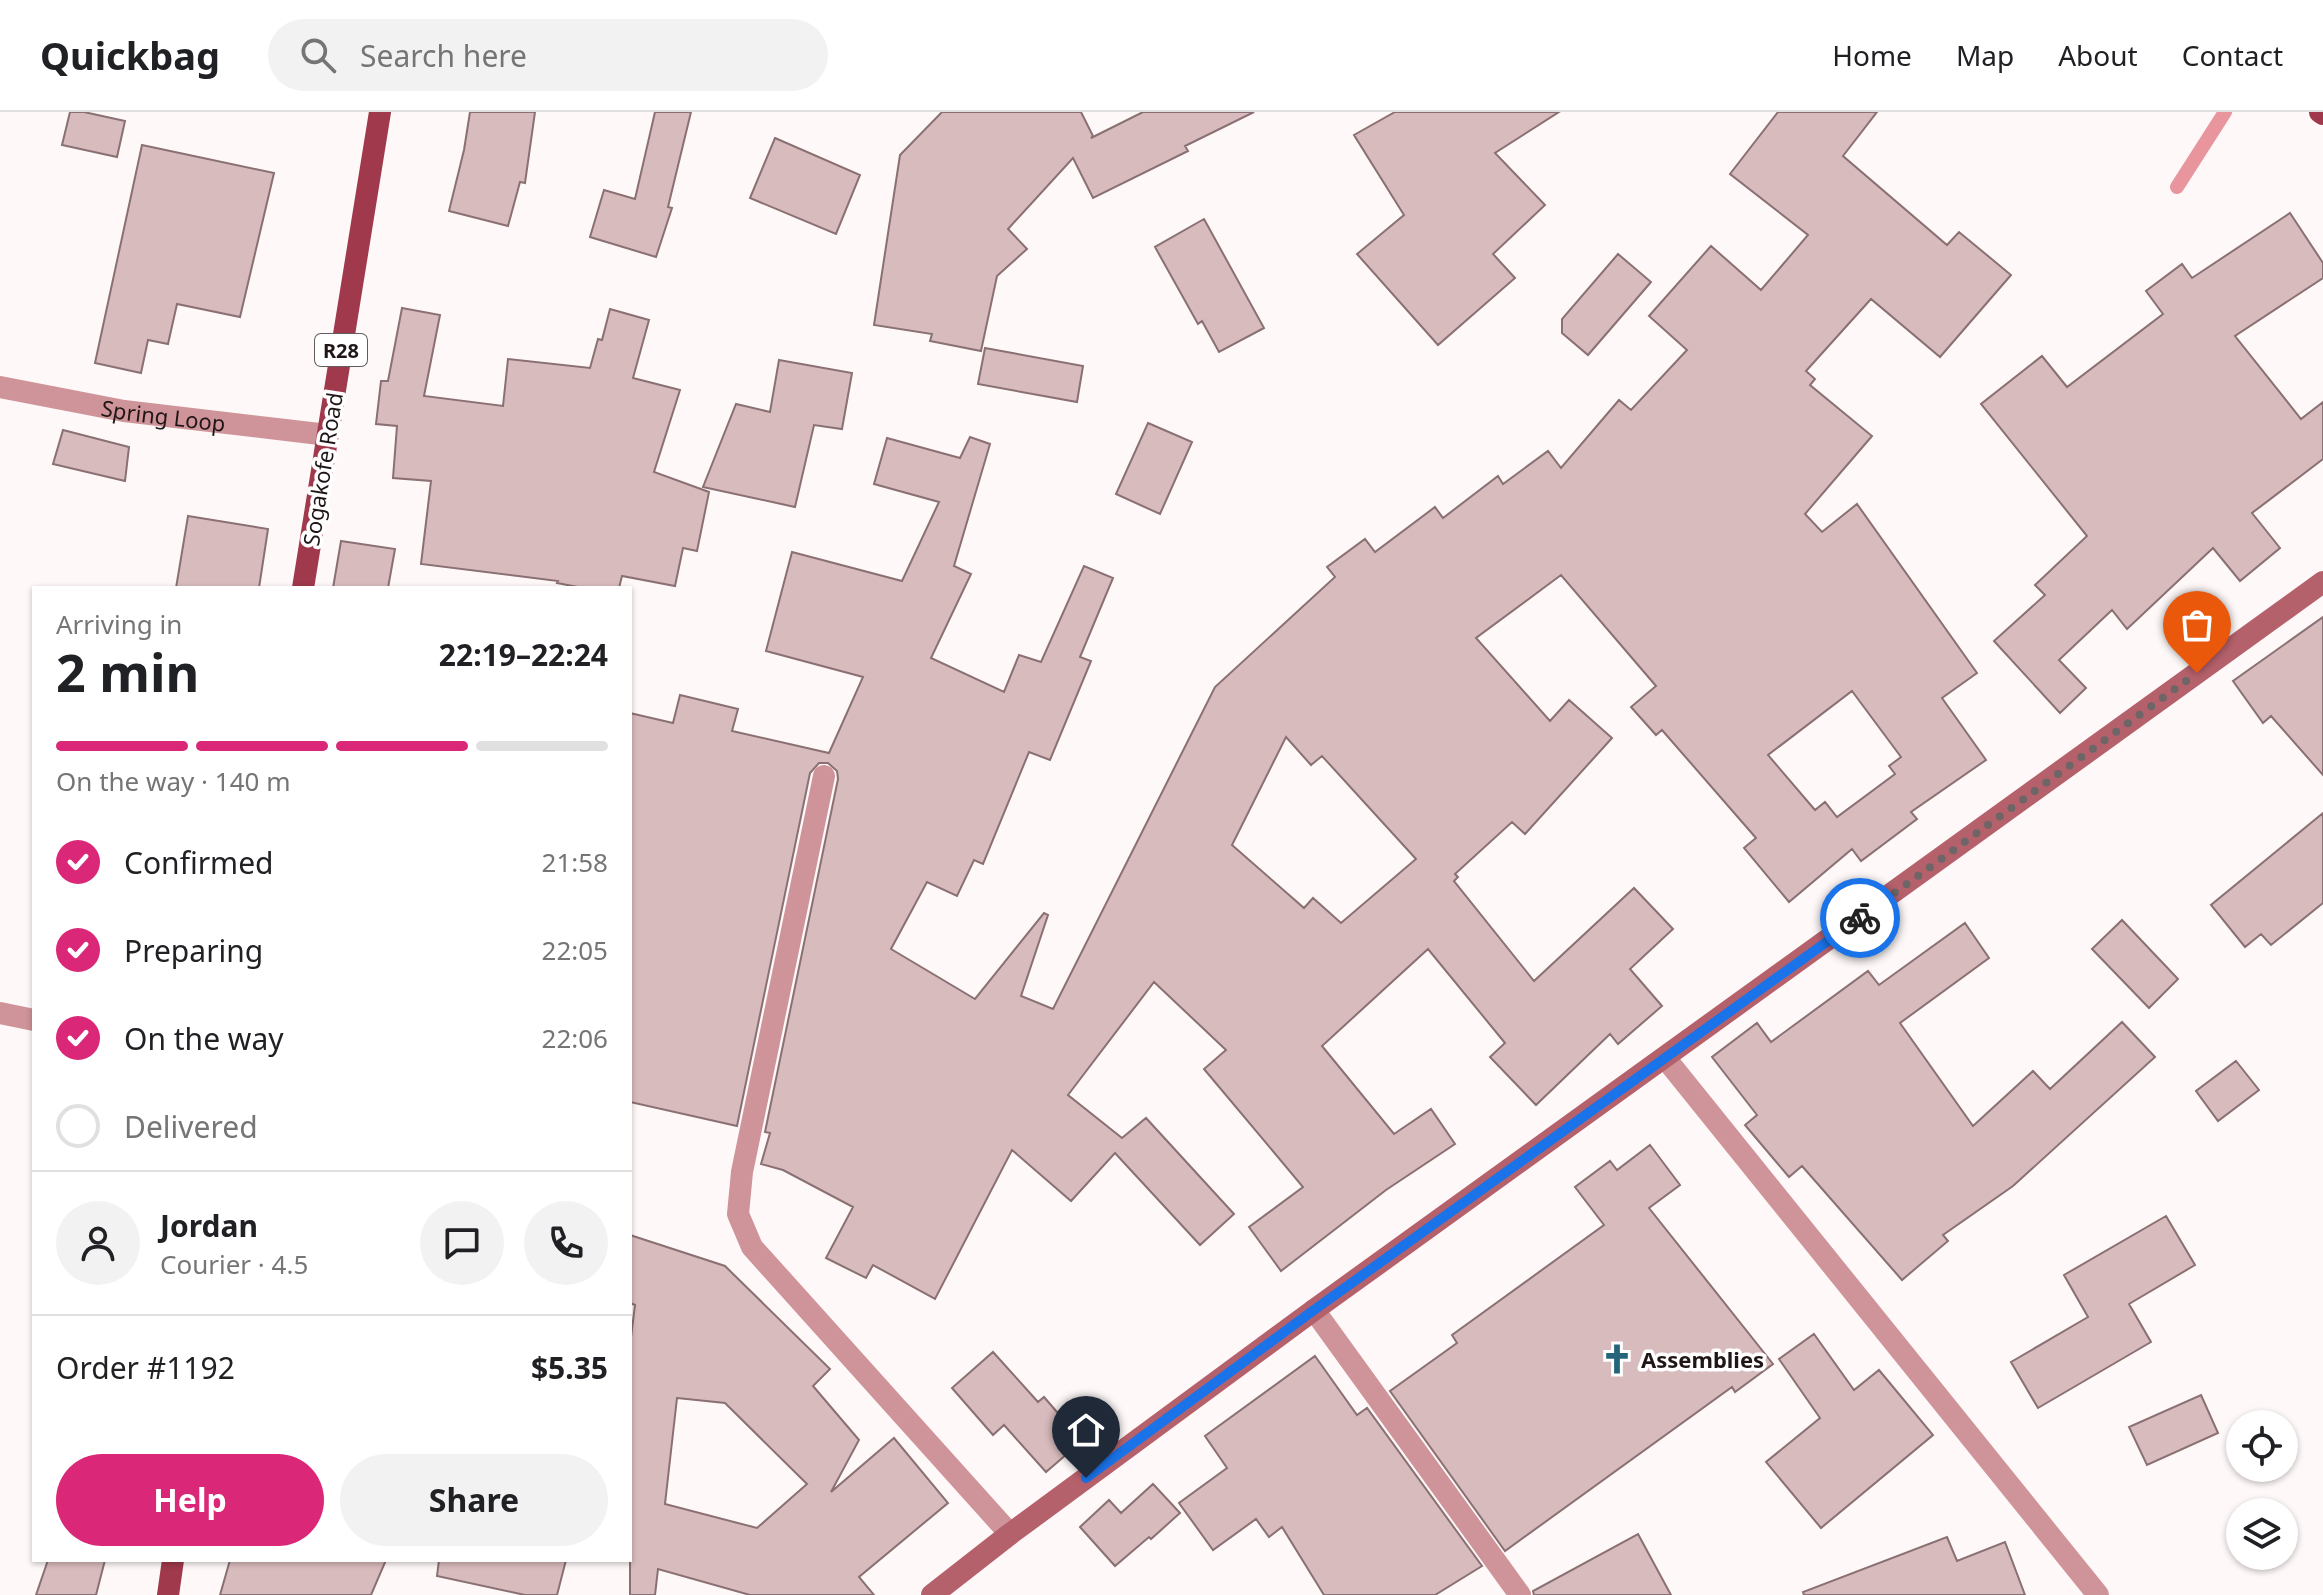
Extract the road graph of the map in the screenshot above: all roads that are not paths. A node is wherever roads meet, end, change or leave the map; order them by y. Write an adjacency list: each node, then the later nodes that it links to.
1 (380, 112): 3 (main road, Sogakofe Road / R28)
2 (0, 387): 3 (street, Spring Loop)
3 (328, 435): 5 (main road, Sogakofe Road / R28)
4 (2323, 582): 9 (main road)
5 (303, 586)
6 (824, 776): 11 (street)
7 (0, 1013): 8 (street)
8 (32, 1020)
9 (1666, 1059): 10 (main road); 16 (street)
10 (1314, 1310): 11 (main road); 15 (street)
11 (1010, 1534): 14 (main road)
12 (173, 1562): 13 (main road)
13 (168, 1595)
14 (932, 1595)
15 (1520, 1595)
16 (2098, 1595)

